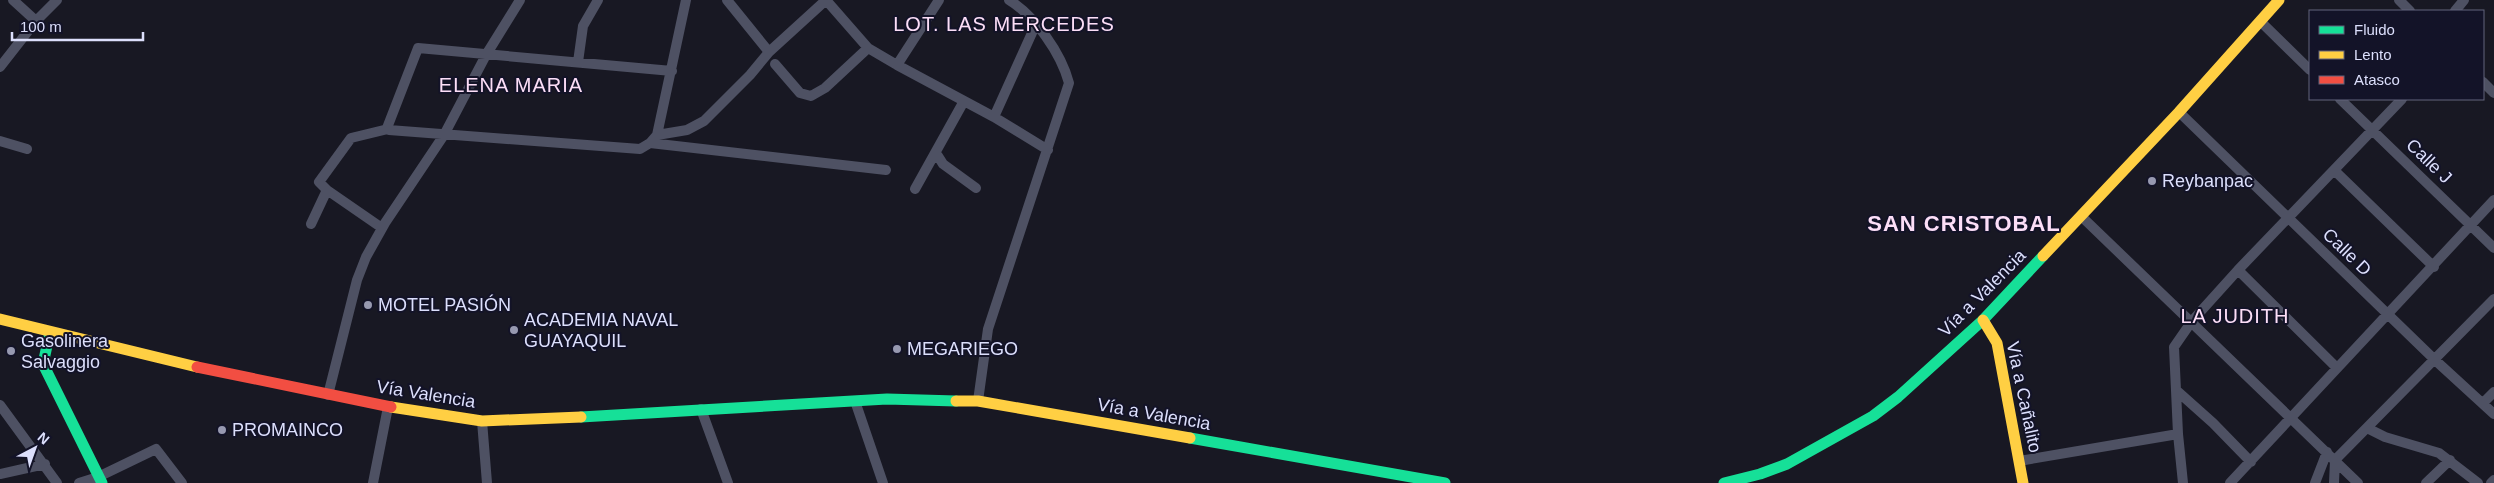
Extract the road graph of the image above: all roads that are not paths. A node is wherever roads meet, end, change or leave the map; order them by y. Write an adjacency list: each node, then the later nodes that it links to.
1 (13, 0): 15 (street)
2 (57, 0): 15 (street)
3 (520, 0): 20 (street)
4 (598, 0): 21 (street)
5 (686, 0): 26 (street)
6 (727, 0): 19 (street)
7 (826, 0): 18 (street); 19 (street)
8 (939, 0): 23 (street)
9 (1009, 0): 17 (street)
10 (2279, 0): 16 (main road, Vía a Valencia)
11 (2398, 0): 13 (street)
12 (2464, 0): 14 (street)
13 (2409, 10)
14 (2456, 10)
15 (36, 21): 24 (street)
16 (2261, 22): 25 (street); 32 (main road, Vía a Valencia)
17 (1036, 24): 33 (street); 43 (street)
18 (868, 48): 22 (street); 23 (street)
19 (769, 52): 34 (street)
20 (486, 55): 21 (street); 35 (street); 37 (street)
21 (578, 62): 26 (street)
22 (775, 64)
23 (897, 65): 31 (street)
24 (0, 67)
25 (2309, 69)
26 (672, 71): 38 (street)
27 (2484, 83): 28 (street)
28 (2494, 93)
29 (2341, 100): 36 (street, Calle J)
30 (2401, 100): 36 (street)
31 (964, 101): 33 (street); 44 (street)
32 (2179, 112): 51 (main road, Vía a Valencia); 52 (street, Calle D)
33 (994, 117): 43 (street)
34 (704, 121): 38 (street); 41 (street)
35 (388, 129): 37 (street); 49 (street)
36 (2373, 130): 46 (street); 54 (street, Calle J)
37 (444, 135): 40 (street); 55 (street)
38 (657, 135): 40 (street)
39 (0, 141): 42 (street)
40 (650, 143): 41 (street)
41 (676, 146): 45 (street)
42 (27, 150)
43 (1048, 150): 71 (street)
44 (936, 153): 47 (street); 48 (street)
45 (886, 170)
46 (2336, 170): 52 (street); 57 (street)
47 (915, 188)
48 (976, 188)
49 (327, 190): 53 (street); 55 (street)
50 (2494, 200): 54 (street)
51 (2081, 216): 62 (main road, Vía a Valencia); 63 (street)
52 (2289, 219): 58 (street); 60 (street, Calle D)
53 (311, 224)
54 (2472, 225): 56 (street, Calle J); 57 (street)
55 (382, 228): 69 (street)
56 (2494, 248)
57 (2434, 266): 60 (street)
58 (2238, 270): 63 (street); 66 (street)
59 (2494, 299): 65 (street)
60 (2389, 315): 65 (street, Calle D); 66 (street)
61 (0, 320): 64 (main road, Vía Valencia)
62 (1983, 320): 84 (main road, Vía a Cañalito); 99 (main road, Vía a Valencia)
63 (2192, 321): 67 (street); 77 (street)
64 (50, 332): 69 (main road, Vía Valencia); 89 (main road)
65 (2435, 360): 72 (street, Calle D); 79 (street)
66 (2337, 368): 77 (street)
67 (2176, 390): 80 (street); 85 (street)
68 (2494, 392): 72 (street)
69 (328, 395): 74 (main road, Vía Valencia)
70 (855, 401): 71 (main road, Vía a Valencia); 75 (main road, Vía Valencia); 97 (street)
71 (978, 401): 98 (main road, Vía a Valencia)
72 (2483, 403): 76 (street, Calle D)
73 (0, 405): 86 (street)
74 (388, 407): 78 (main road, Vía Valencia); 94 (street)
75 (701, 409): 78 (main road, Vía Valencia); 96 (street)
76 (2494, 414)
77 (2291, 416): 81 (street); 85 (street)
78 (482, 421): 95 (street)
79 (2368, 428): 82 (street); 83 (street)
80 (2178, 434): 84 (street); 101 (street)
81 (2327, 452): 82 (street); 104 (street)
82 (2335, 460): 105 (street); 106 (street)
83 (2450, 460): 107 (street); 108 (street)
84 (2020, 461): 100 (main road, Vía a Cañalito)
85 (2251, 462): 87 (street)
86 (45, 464): 88 (street); 91 (street)
87 (2240, 472): 102 (street); 103 (street)
88 (0, 474)
89 (100, 480): 92 (street); 93 (street)
90 (2494, 480): 109 (street)
91 (57, 483)
92 (79, 483)
93 (182, 483)
94 (373, 483)
95 (488, 483)
96 (728, 483)
97 (883, 483)
98 (1445, 483)
99 (1724, 483)
100 (2023, 483)
101 (2184, 483)
102 (2230, 483)
103 (2243, 483)
104 (2315, 483)
105 (2334, 483)
106 (2358, 483)
107 (2426, 483)
108 (2478, 483)
109 (2491, 483)

